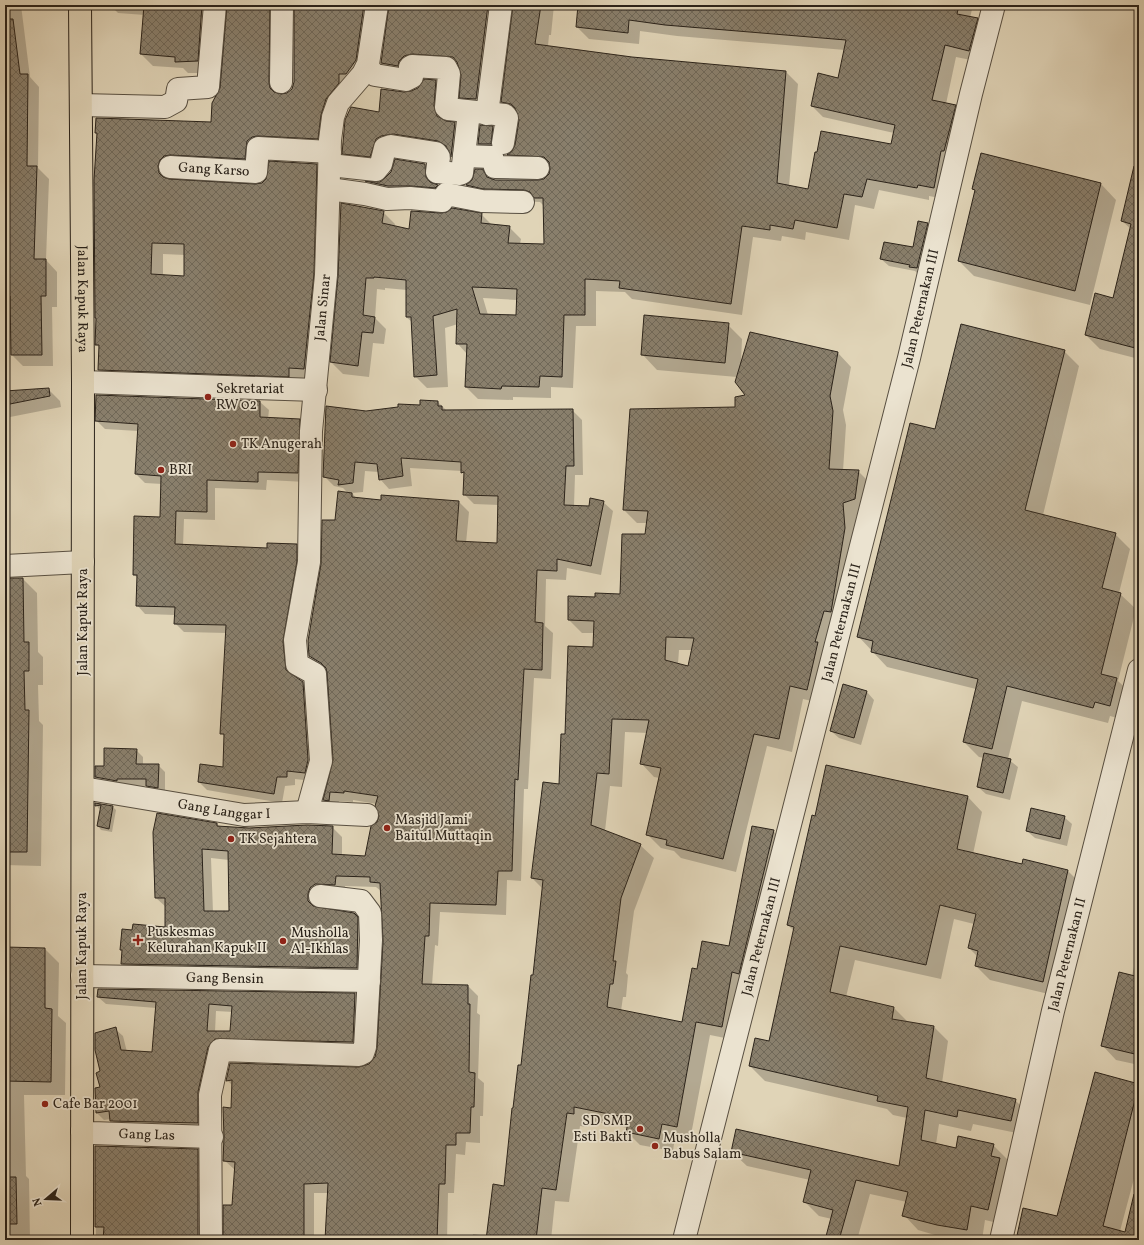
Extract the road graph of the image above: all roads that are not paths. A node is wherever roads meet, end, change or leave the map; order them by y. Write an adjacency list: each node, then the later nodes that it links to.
1 (80, 5): 9 (main road, Jalan Kapuk Raya)
2 (215, 5): 9 (street)
3 (282, 5): 8 (street)
4 (377, 5): 7 (street, Jalan Sinar)
5 (501, 5): 10 (street)
6 (994, 5): 33 (street, Jalan Peternakan III)
7 (367, 67): 10 (street); 13 (street, Jalan Sinar)
8 (281, 82)
9 (81, 105): 18 (main road, Jalan Kapuk Raya)
10 (478, 113): 11 (street); 12 (street)
11 (503, 143)
12 (464, 156): 13 (street); 15 (street)
13 (330, 158): 14 (street, Gang Karso); 16 (street, Jalan Sinar)
14 (170, 167)
15 (538, 168)
16 (330, 189): 17 (street); 19 (street, Jalan Sinar)
17 (523, 202)
18 (83, 382): 19 (street); 20 (main road, Jalan Kapuk Raya)
19 (316, 390): 24 (street, Jalan Sinar)
20 (83, 562): 21 (street); 23 (main road, Jalan Kapuk Raya)
21 (5, 566)
22 (1139, 670): 34 (street, Jalan Peternakan II)
23 (83, 788): 24 (street, Gang Langgar I); 27 (main road, Jalan Kapuk Raya)
24 (307, 812): 25 (street, Gang Langgar I)
25 (367, 815)
26 (320, 896): 28 (street)
27 (82, 976): 28 (street, Gang Bensin); 29 (main road, Jalan Kapuk Raya)
28 (368, 981): 30 (street)
29 (82, 1131): 30 (street, Gang Las); 31 (main road, Jalan Kapuk Raya)
30 (212, 1137): 32 (street)
31 (82, 1240)
32 (211, 1240)
33 (684, 1240)
34 (1001, 1240)

